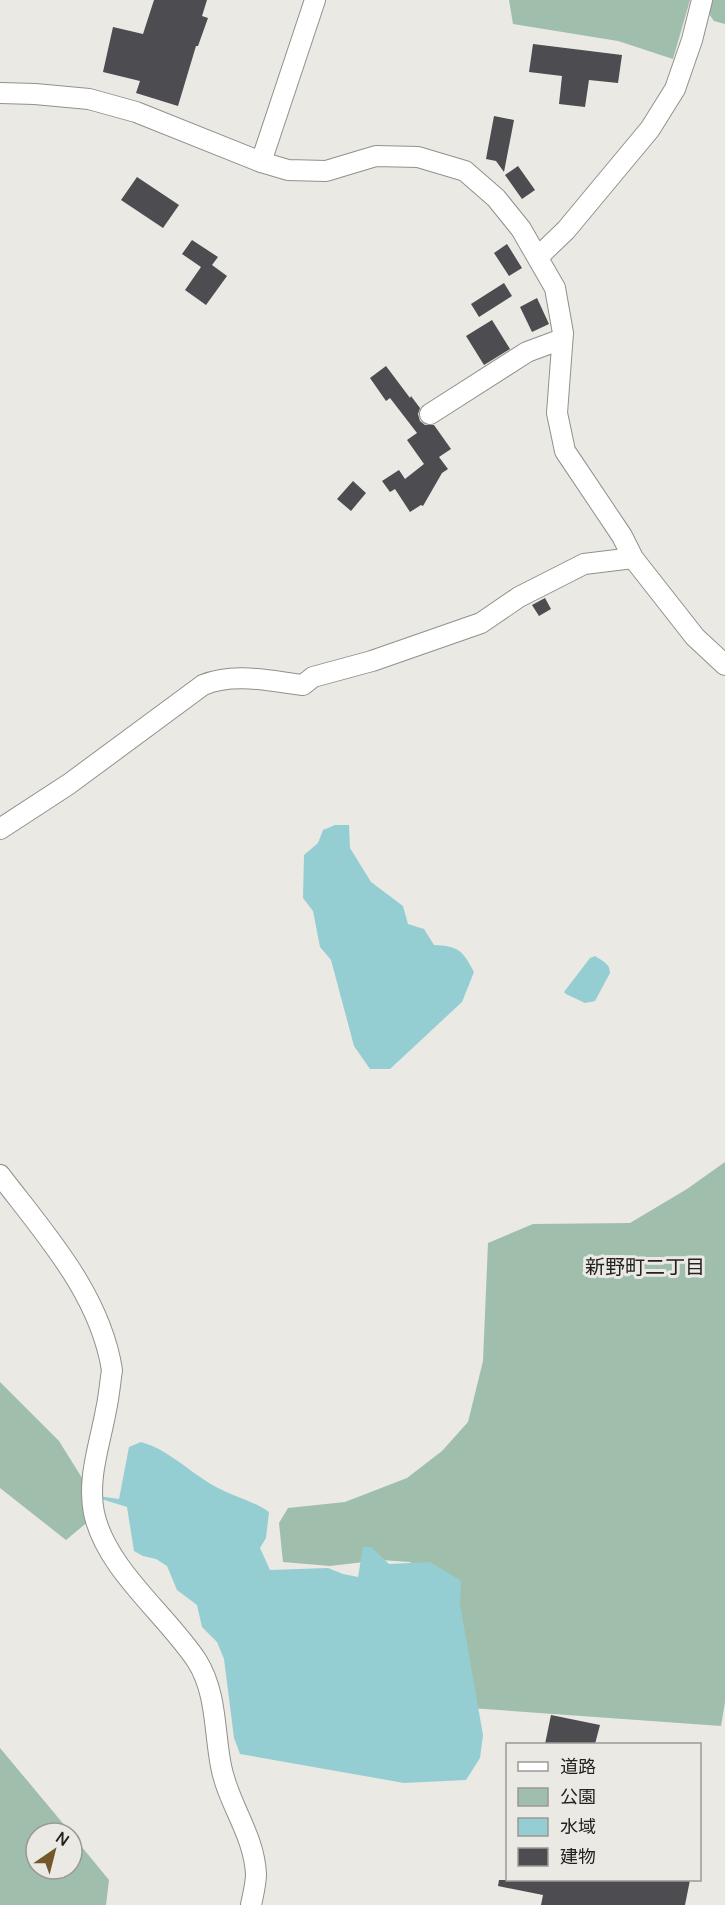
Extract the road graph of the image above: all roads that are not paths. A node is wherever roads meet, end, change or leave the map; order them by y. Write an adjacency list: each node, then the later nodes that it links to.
1 (315, 0): 4 (street)
2 (702, 0): 5 (street)
3 (0, 93): 4 (street)
4 (261, 162): 5 (street)
5 (538, 257): 6 (street)
6 (562, 339): 7 (street); 8 (street)
7 (430, 414)
8 (633, 558): 9 (street); 10 (street)
9 (725, 665)
10 (0, 829)
11 (0, 1175): 12 (street)
12 (251, 1905)

